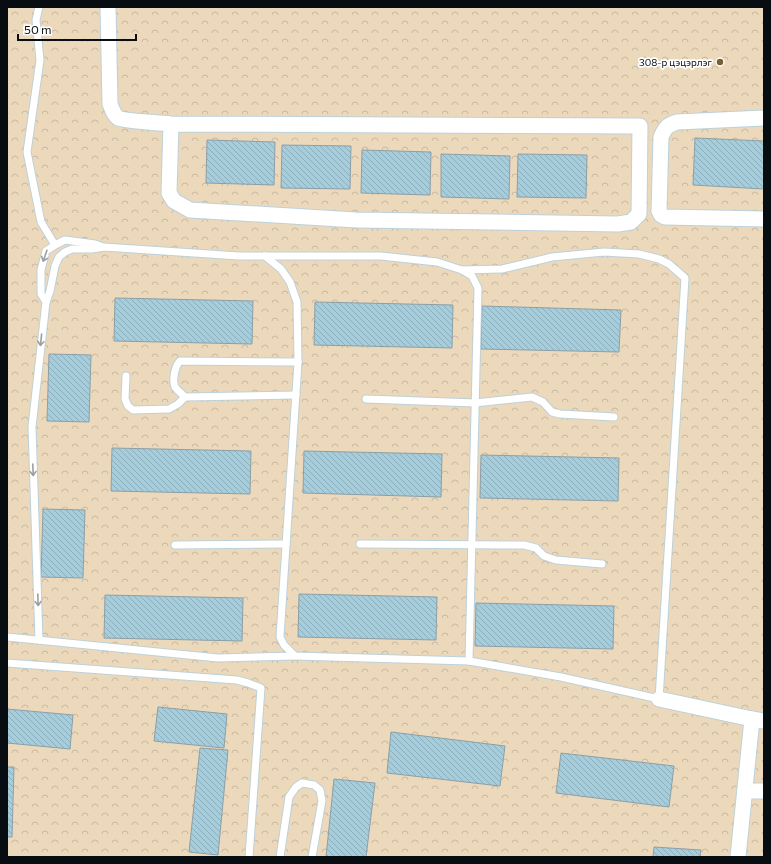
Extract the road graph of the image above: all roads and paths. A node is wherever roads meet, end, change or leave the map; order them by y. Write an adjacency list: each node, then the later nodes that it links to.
1 (39, 7): 6 (lane)
2 (108, 7): 4 (street)
3 (764, 118): 5 (street)
4 (171, 124): 4 (street)
5 (764, 219)
6 (55, 244): 7 (lane); 10 (lane, one-way to 10)
7 (104, 247): 8 (lane); 10 (lane)
8 (265, 256): 9 (lane); 11 (lane)
9 (462, 270): 16 (lane); 28 (lane)
10 (46, 302): 24 (lane, one-way to 24)
11 (298, 362): 13 (lane); 14 (lane)
12 (126, 376): 14 (lane)
13 (296, 395): 14 (lane); 18 (lane)
14 (184, 397)
15 (366, 399): 16 (lane)
16 (475, 403): 17 (lane); 20 (lane)
17 (614, 417)
18 (286, 544): 21 (lane); 25 (lane)
19 (360, 544): 20 (lane)
20 (472, 544): 22 (lane); 26 (lane)
21 (175, 545)
22 (602, 564)
23 (7, 637): 24 (lane)
24 (39, 640): 25 (lane)
25 (295, 656): 26 (lane)
26 (469, 661): 28 (lane)
27 (7, 663): 32 (lane)
28 (659, 699): 29 (street)
29 (758, 720): 30 (street)
30 (745, 791): 31 (street); 35 (street)
31 (764, 791)
32 (249, 857)
33 (280, 857): 34 (lane)
34 (312, 857)
35 (738, 857)

